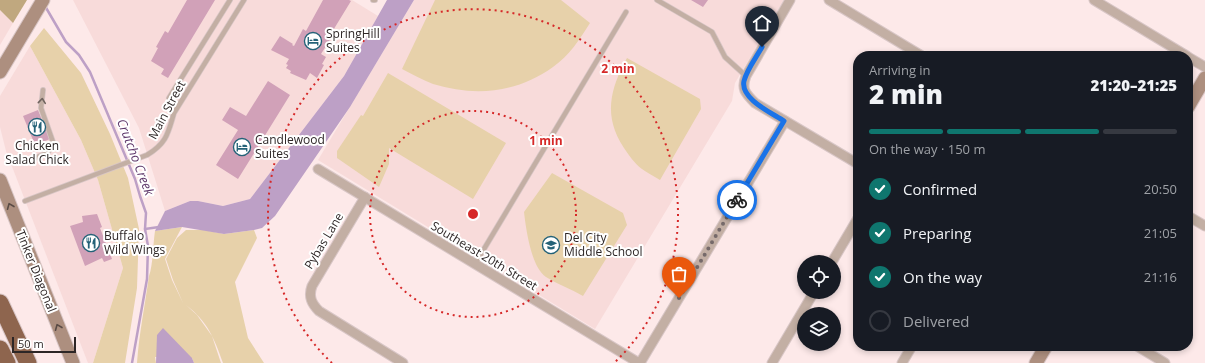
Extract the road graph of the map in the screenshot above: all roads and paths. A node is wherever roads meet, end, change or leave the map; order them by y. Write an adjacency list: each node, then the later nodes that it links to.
1 (43, 0): 13 (street)
2 (230, 0): 17 (lane)
3 (243, 0): 25 (lane, Main Street)
4 (657, 0): 14 (lane)
5 (790, 0): 14 (street)
6 (829, 0): 9 (street)
7 (1094, 0): 10 (street)
8 (626, 12): 30 (lane)
9 (914, 51)
10 (1179, 51)
11 (1193, 60): 12 (street)
12 (1205, 67)
13 (0, 72)
14 (746, 76): 19 (street)
15 (1205, 78): 18 (street)
16 (43, 90): 21 (lane, one-way to 16)
17 (169, 98)
18 (1193, 98)
19 (784, 121): 20 (street); 41 (street)
20 (853, 161)
21 (26, 162)
22 (318, 169): 24 (street, Southeast 20th Street)
23 (0, 180): 39 (street, Tinker Diagonal, one-way to 23)
24 (365, 197): 30 (street, Southeast 20th Street); 40 (street, Pybas Lane)
25 (25, 201)
26 (1193, 219): 28 (street)
27 (853, 226): 29 (street)
28 (1205, 226)
29 (836, 255)
30 (475, 264): 41 (street, Southeast 20th Street)
31 (810, 299): 42 (street)
32 (0, 303): 38 (highway)
33 (0, 349): 37 (highway)
34 (909, 351): 43 (street)
35 (1043, 351): 44 (street)
36 (1145, 351): 45 (street)
37 (6, 363)
38 (28, 363)
39 (72, 363)
40 (403, 363)
41 (639, 363)
42 (772, 363)
43 (902, 363)
44 (1036, 363)
45 (1165, 363)

